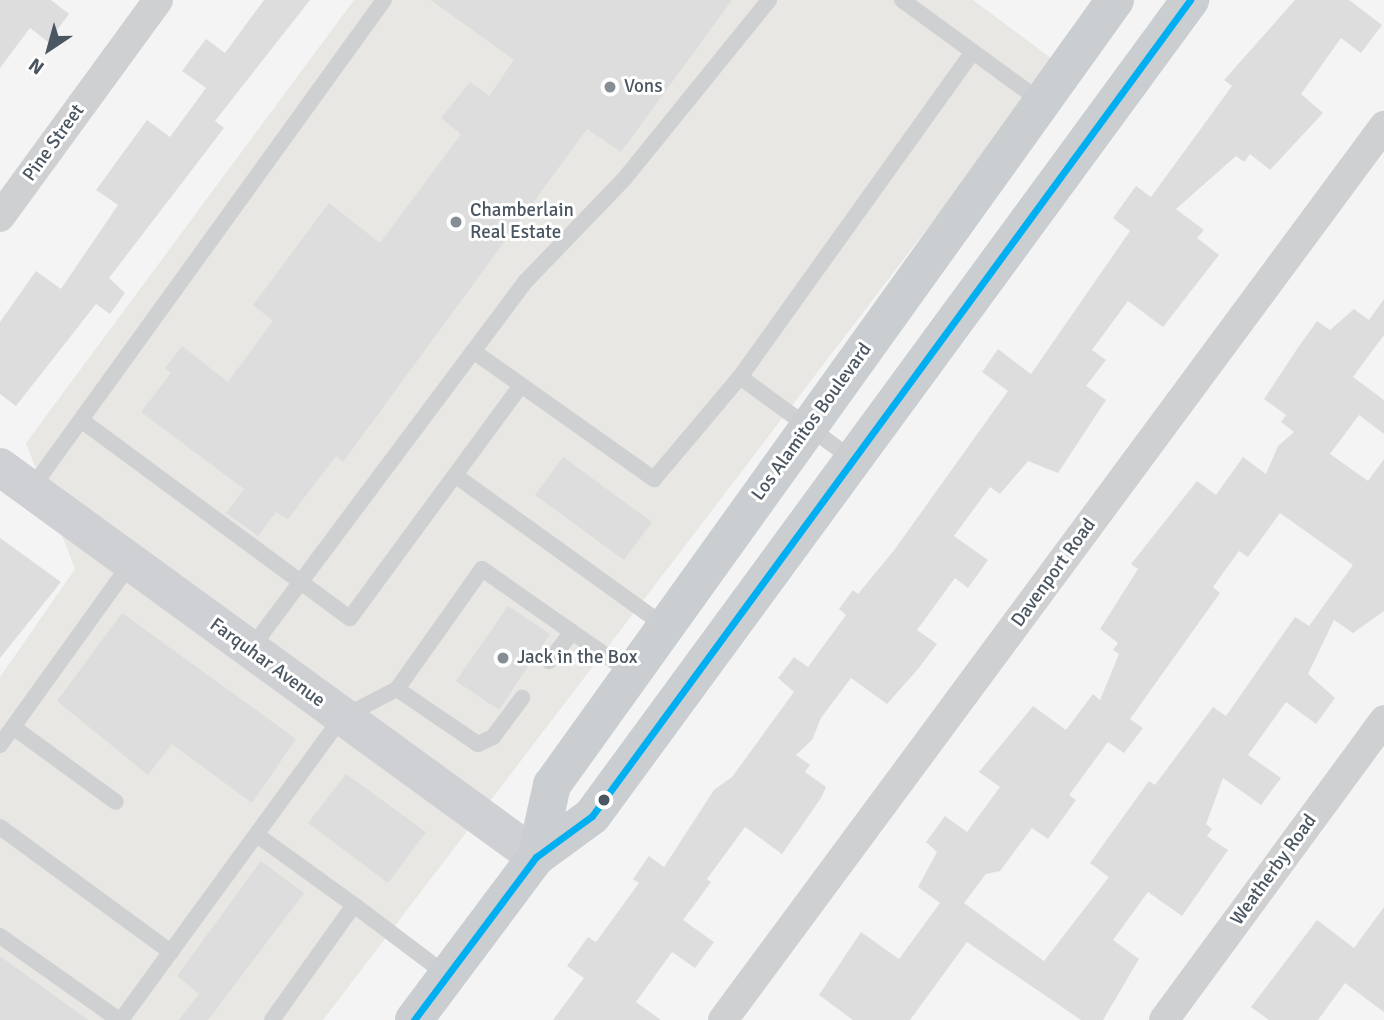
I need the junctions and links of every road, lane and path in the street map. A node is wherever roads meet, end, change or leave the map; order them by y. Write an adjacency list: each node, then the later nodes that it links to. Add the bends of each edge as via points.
1 (158, 0): 10 (street, Pine Street)
2 (384, 0): 14 (lane)
3 (769, 0): 11 (lane, via 728,58 526,281)
4 (902, 0): 7 (lane)
5 (1115, 0): 8 (main road, Los Alamitos Boulevard)
6 (1191, 0): 16 (main road, Los Alamitos Boulevard, via 1032,223)
7 (973, 52): 8 (lane); 12 (lane)
8 (1043, 103): 15 (main road, Los Alamitos Boulevard)
9 (1384, 126): 44 (street, Davenport Road)
10 (0, 217)
11 (473, 351): 13 (lane); 21 (lane)
12 (740, 377): 13 (lane, via 654,479); 15 (lane)
13 (521, 385): 18 (lane)
14 (81, 420): 19 (lane); 21 (lane)
15 (808, 428): 16 (lane); 22 (main road, Los Alamitos Boulevard)
16 (851, 458): 36 (main road, Los Alamitos Boulevard, via 592,816)
17 (0, 467): 19 (street, Farquhar Avenue)
18 (456, 476): 21 (lane, via 350,618); 22 (lane)
19 (31, 489): 20 (street, Farquhar Avenue)
20 (131, 563): 24 (street, Farquhar Avenue); 31 (lane)
21 (300, 583): 24 (lane)
22 (663, 625): 26 (main road, Los Alamitos Boulevard)
23 (572, 632): 25 (lane); 26 (lane); 27 (lane, via 482,569)
24 (249, 651): 29 (street, Farquhar Avenue)
25 (549, 662)
26 (630, 672): 36 (main road, Los Alamitos Boulevard, via 552,785)
27 (397, 690): 28 (lane, via 478,744 493,737); 29 (lane)
28 (522, 698)
29 (341, 718): 35 (lane); 36 (street, Farquhar Avenue)
30 (1384, 720): 45 (street, Weatherby Road)
31 (13, 727): 32 (lane); 33 (lane)
32 (0, 745)
33 (116, 802)
34 (0, 827): 39 (lane)
35 (257, 835): 37 (lane); 39 (lane)
36 (536, 857): 40 (main road, Los Alamitos Boulevard)
37 (354, 905): 40 (lane); 42 (lane)
38 (0, 936): 41 (lane)
39 (171, 952): 41 (lane)
40 (447, 975): 43 (main road, Los Alamitos Boulevard)
41 (120, 1020)
42 (272, 1020)
43 (414, 1020)
44 (723, 1020)
45 (1164, 1020)

